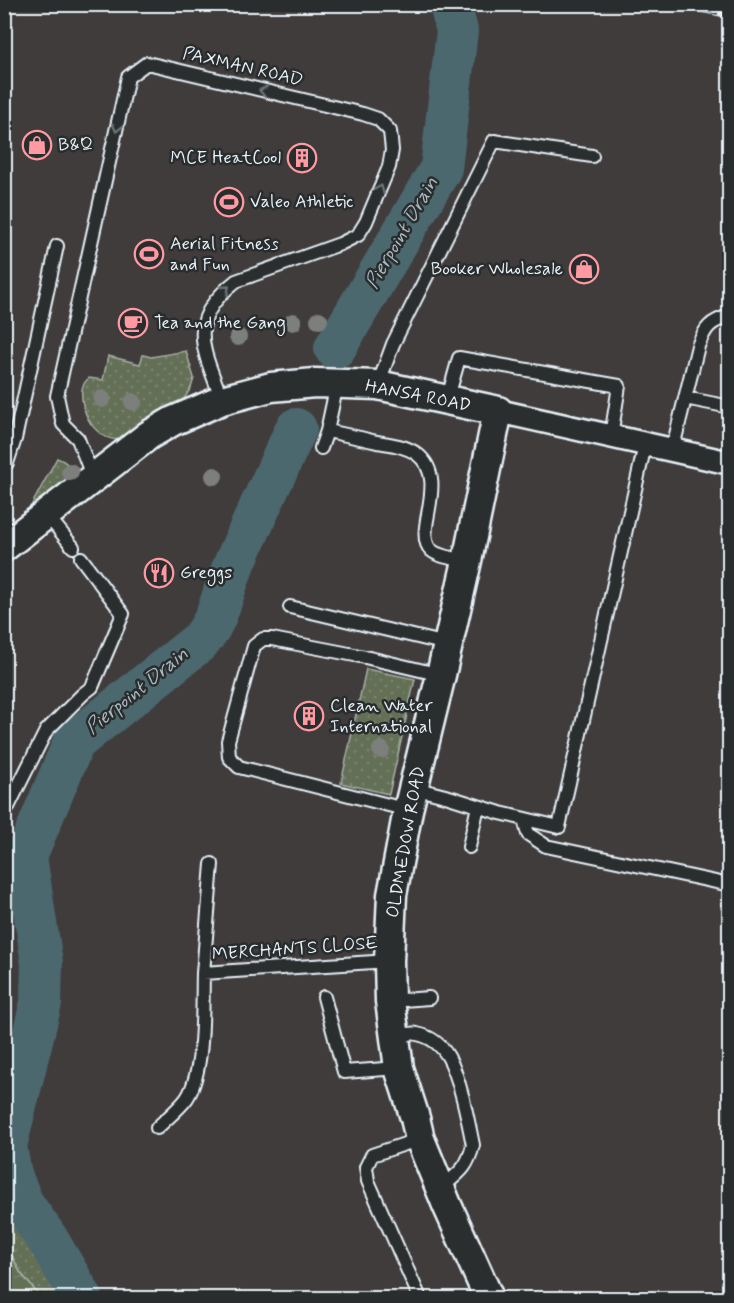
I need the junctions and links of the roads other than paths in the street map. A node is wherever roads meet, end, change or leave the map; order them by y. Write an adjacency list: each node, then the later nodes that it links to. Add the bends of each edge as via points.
1 (592, 156): 5 (lane, via 494,141 393,344)
2 (57, 246): 17 (lane, via 15,440)
3 (729, 316): 6 (lane, via 703,332)
4 (338, 383): 5 (street, HANSA ROAD); 7 (street, HANSA ROAD, via 272,387); 11 (lane)
5 (378, 385): 8 (street, HANSA ROAD)
6 (685, 398): 9 (lane); 15 (lane)
7 (222, 400): 18 (street, HANSA ROAD, via 157,430); 18 (lane, PAXMAN ROAD, one-way to 18, via 205,355 202,335 204,318 212,304 236,281 358,236 389,167 390,131 378,119 363,114 147,63 128,77 57,396 63,424 78,439)
8 (447, 401): 10 (street, HANSA ROAD); 12 (lane, via 459,358 619,386)
9 (729, 407)
10 (498, 411): 12 (street, HANSA ROAD); 23 (street, OLDMEDOW ROAD)
11 (327, 431): 14 (lane); 23 (lane, via 404,447 417,454 431,477 426,528 429,548 436,554)
12 (611, 436): 13 (street, HANSA ROAD)
13 (645, 445): 15 (street, HANSA ROAD); 30 (lane, via 559,827)
14 (321, 448)
15 (672, 451): 16 (street, HANSA ROAD)
16 (729, 463)
17 (4, 466)
18 (93, 478): 19 (street, HANSA ROAD)
19 (47, 515): 20 (street, HANSA ROAD); 21 (lane)
20 (4, 547)
21 (73, 547)
22 (81, 558): 29 (lane, via 123,614 92,687 46,731)
23 (467, 561): 25 (street, OLDMEDOW ROAD)
24 (290, 607): 25 (lane)
25 (447, 644): 26 (street, OLDMEDOW ROAD)
26 (441, 675): 27 (street, OLDMEDOW ROAD); 27 (lane, via 262,639 254,646 228,741 229,757 239,767 335,790)
27 (411, 799): 28 (lane); 34 (street, OLDMEDOW ROAD, via 392,895)
28 (478, 806): 30 (lane); 31 (lane)
29 (4, 816)
30 (524, 819): 33 (lane, via 528,834 546,846)
31 (469, 847)
32 (212, 864): 35 (lane, MERCHANTS CLOSE)
33 (729, 885)
34 (388, 961): 35 (lane, MERCHANTS CLOSE); 38 (street, OLDMEDOW ROAD)
35 (203, 973): 41 (lane, MERCHANTS CLOSE, via 199,1064 194,1084 186,1099)
36 (324, 997): 40 (lane, via 344,1072)
37 (429, 998): 38 (lane)
38 (390, 1001): 39 (street, OLDMEDOW ROAD)
39 (394, 1037): 40 (street, OLDMEDOW ROAD); 43 (lane, via 416,1033 429,1038 440,1046 455,1069 473,1145 464,1169)
40 (399, 1068): 42 (street, OLDMEDOW ROAD)
41 (157, 1128)
42 (420, 1139): 43 (street, OLDMEDOW ROAD); 44 (lane, via 372,1155 366,1167 368,1181)
43 (440, 1189): 45 (street, OLDMEDOW ROAD)
44 (420, 1299)
45 (489, 1299)

